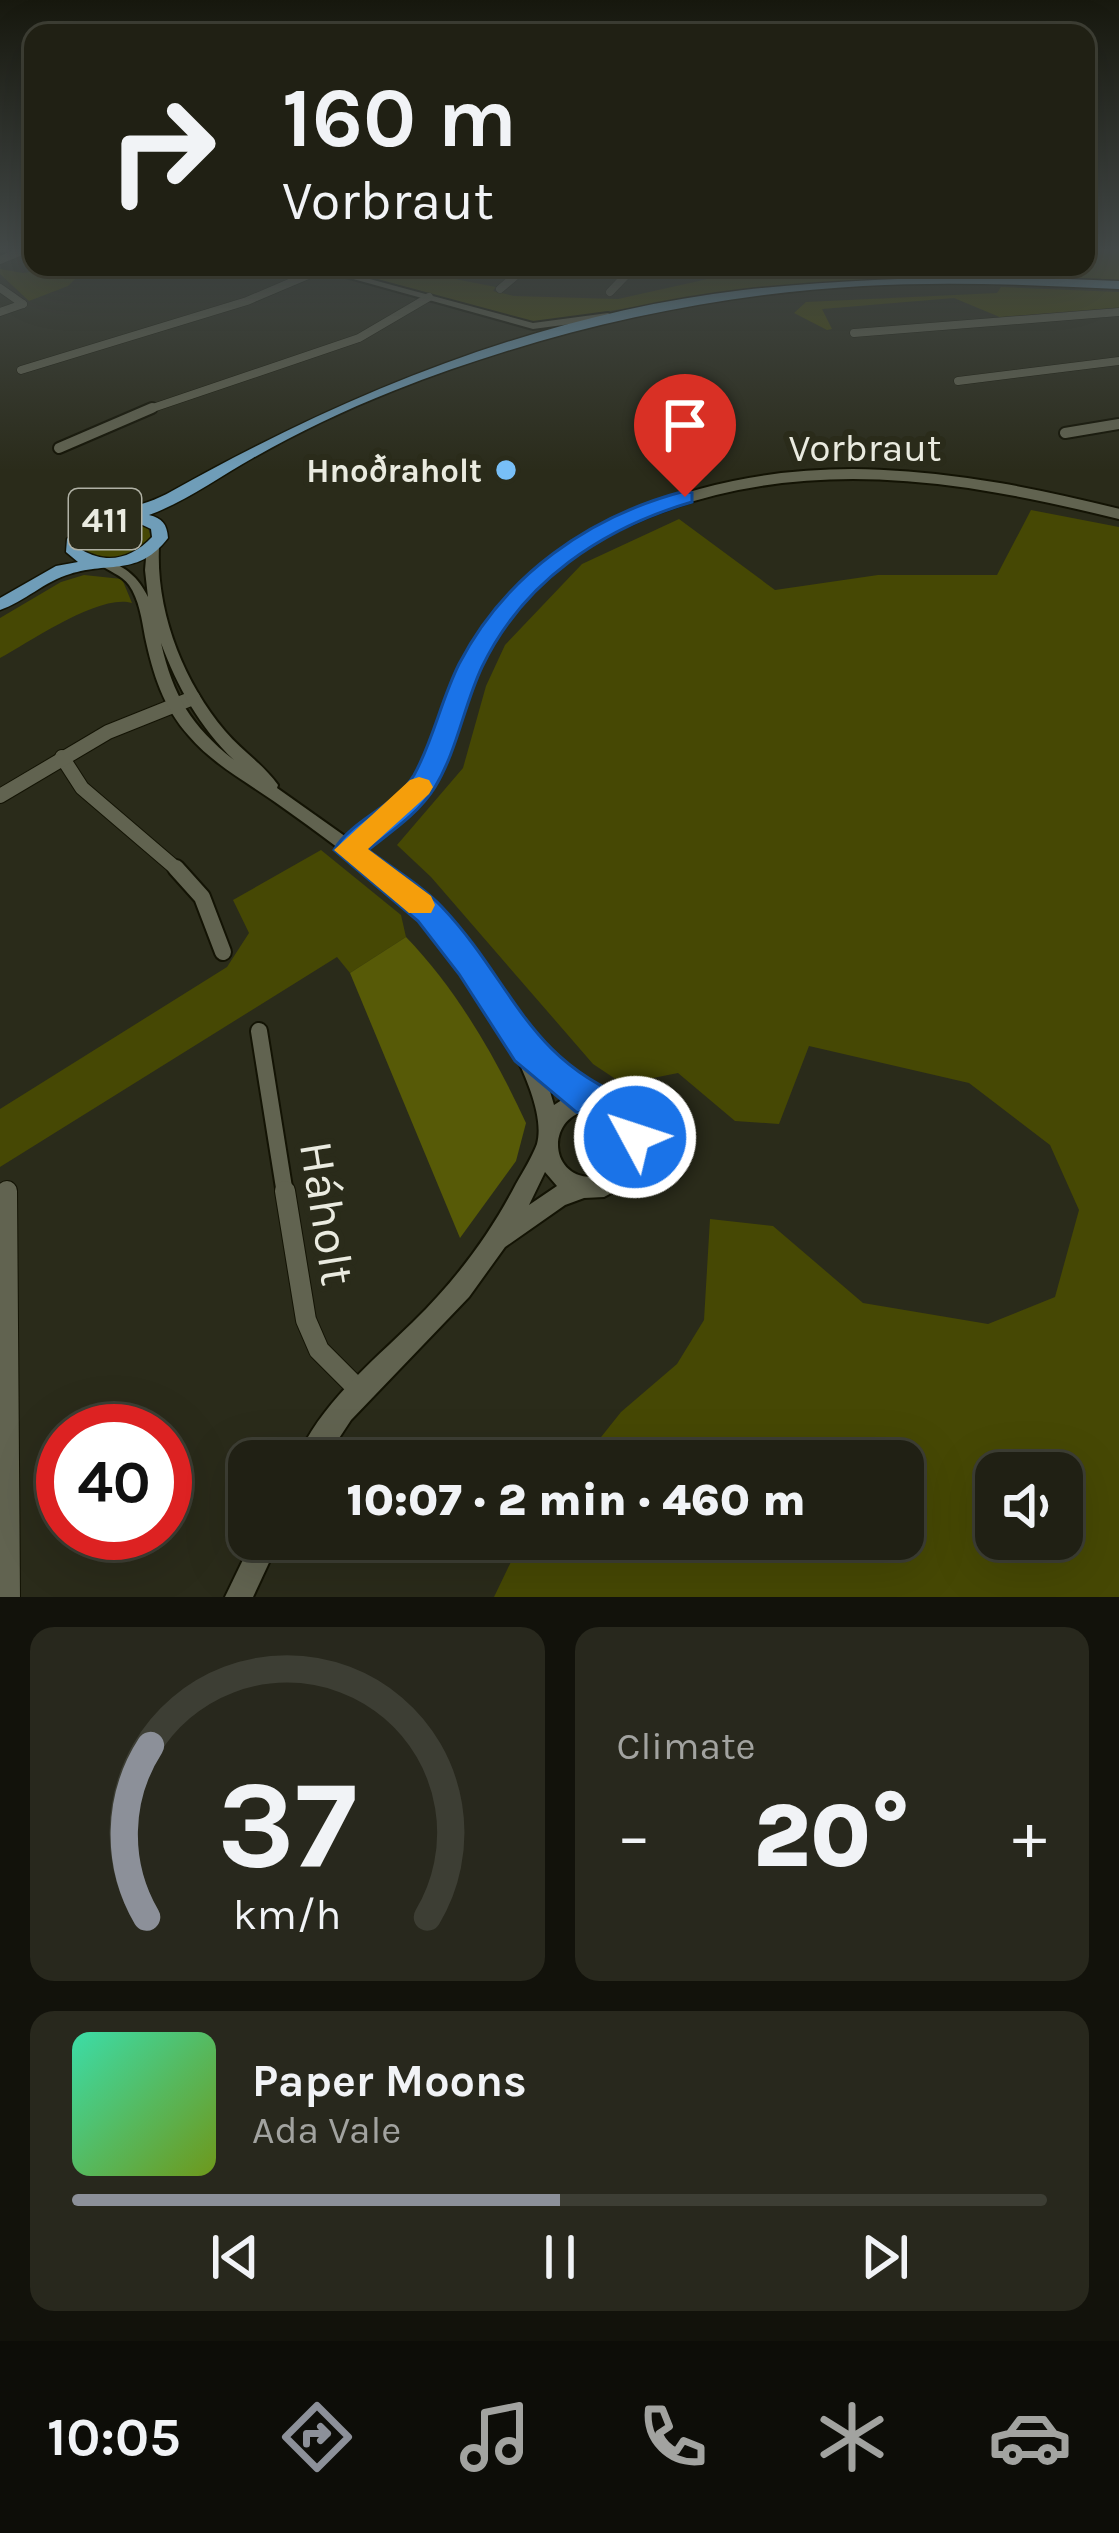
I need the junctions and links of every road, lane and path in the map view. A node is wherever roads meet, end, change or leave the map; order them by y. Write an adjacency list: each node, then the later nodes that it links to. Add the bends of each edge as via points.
1 (176, 323): 12 (street)
2 (385, 323): 17 (street)
3 (505, 323): 10 (street, via 513,330)
4 (529, 323): 5 (street)
5 (565, 323)
6 (590, 323): 10 (main road, 411)
7 (602, 323): 13 (main road, 411)
8 (990, 323): 9 (street)
9 (854, 333)
10 (505, 344): 13 (main road, 411)
11 (1119, 361): 14 (street)
12 (21, 370)
13 (413, 376): 18 (main road, 411)
14 (958, 381)
15 (1119, 424): 16 (street)
16 (1065, 433)
17 (59, 448)
18 (211, 473): 20 (main road, 411); 21 (main road, 411, via 175,505)
19 (1119, 514): 30 (street, Vorbraut, via 974,478 867,471 772,476 650,508 586,540 519,594 471,664 424,782)
20 (132, 515): 21 (main road, 411, via 152,521); 22 (main road, 411, via 93,523)
21 (157, 540): 23 (main road, 411, via 129,561); 25 (street, via 156,597)
22 (73, 543): 23 (main road, 411, via 77,556); 24 (main road, 411)
23 (100, 564): 24 (main road, 411, via 62,570); 26 (street, via 137,588)
24 (0, 602)
25 (193, 698): 26 (street); 29 (street)
26 (174, 705): 27 (street); 29 (street, via 213,751)
27 (62, 757): 28 (street); 31 (street, via 82,788 202,897)
28 (0, 796)
29 (278, 796): 30 (street)
30 (349, 850): 33 (street, via 429,913)
31 (224, 952)
32 (259, 1031): 39 (street, Háholt, via 306,1320 319,1350)
33 (526, 1050): 34 (street); 35 (street)
34 (589, 1101): 35 (street, via 565,1108); 36 (street, via 620,1112 636,1147 622,1175)
35 (547, 1137): 36 (street, via 563,1178); 38 (street)
36 (587, 1187): 38 (street, via 558,1197)
37 (7, 1192): 42 (street)
38 (500, 1240): 39 (street, via 460,1291)
39 (358, 1389): 40 (street)
40 (323, 1440)
41 (257, 1560): 43 (street)
42 (10, 1597)
43 (239, 1597)

